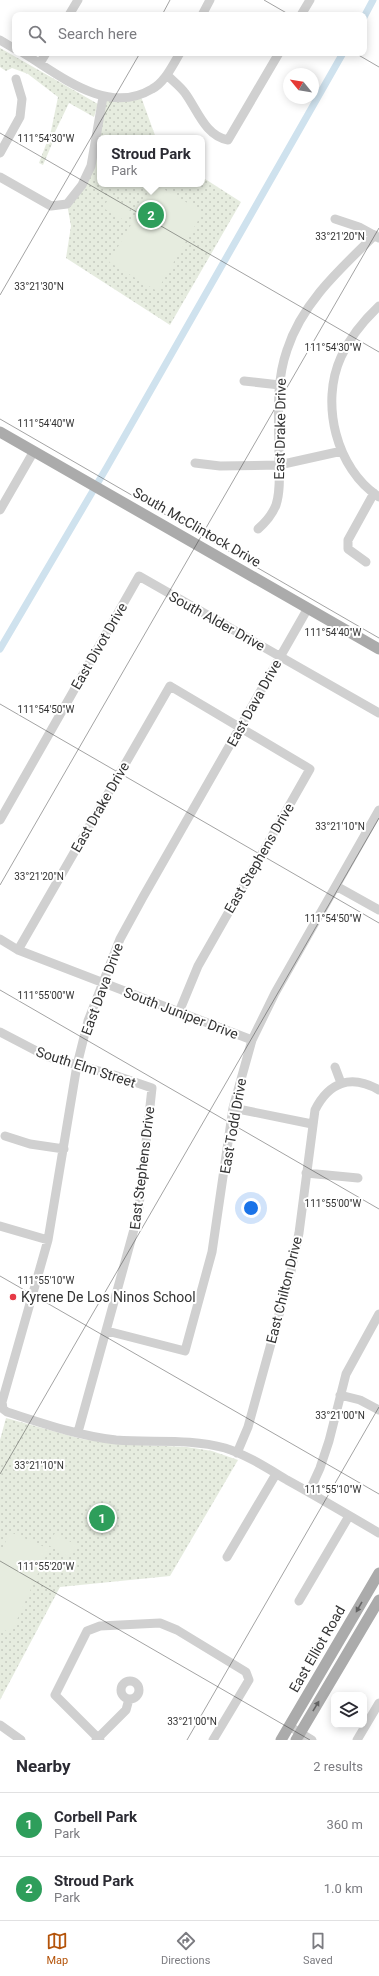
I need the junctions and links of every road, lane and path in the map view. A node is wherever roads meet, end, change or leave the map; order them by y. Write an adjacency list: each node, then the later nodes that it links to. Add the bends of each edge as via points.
1 (78, 0): 4 (street)
2 (210, 0): 5 (street)
3 (310, 0): 6 (street)
4 (71, 12)
5 (204, 12)
6 (303, 12)
7 (0, 40): 8 (street)
8 (12, 47)
9 (28, 56): 13 (street)
10 (44, 56): 13 (street)
11 (178, 56): 14 (street)
12 (277, 56): 14 (street, via 228,140 220,139 211,131 196,114 185,93)
13 (40, 63): 16 (street, via 85,90)
14 (167, 75): 16 (street, via 153,89 134,96)
15 (16, 79): 17 (street, via 22,99 20,117)
16 (103, 97): 18 (street, via 90,166 82,185 67,204 51,206)
17 (0, 153)
18 (0, 177)
19 (335, 220): 20 (street, via 359,227)
20 (377, 237): 23 (street, East Drake Drive, via 328,282 304,312 286,351)
21 (379, 306): 26 (street, via 350,339 340,358 333,385 334,429)
22 (244, 381): 23 (street)
23 (280, 385): 28 (street, East Drake Drive)
24 (0, 432): 25 (main road, South McClintock Drive)
25 (34, 451): 30 (street); 35 (main road, South McClintock Drive)
26 (342, 451): 28 (street); 29 (street, via 360,478)
27 (195, 463): 28 (street, via 220,466)
28 (279, 465): 32 (street, East Drake Drive, via 276,504 270,519)
29 (376, 495): 33 (street, via 348,540 348,549)
30 (3, 499): 31 (street)
31 (0, 510)
32 (258, 529)
33 (366, 562)
34 (139, 576): 37 (street, South Alder Drive); 41 (street, East Divot Drive)
35 (308, 608): 36 (main road, South McClintock Drive); 37 (street, East Dava Drive)
36 (379, 649)
37 (281, 656): 38 (street, South Alder Drive); 39 (street, East Dava Drive)
38 (379, 713)
39 (241, 727): 45 (street, East Drake Drive, via 170,686); 46 (street, East Dava Drive, via 120,939); 47 (street, East Stephens Drive, via 310,769 198,966)
40 (379, 811): 42 (street, East Todd Drive)
41 (0, 820)
42 (336, 886): 43 (street); 49 (street, East Todd Drive, via 274,993)
43 (379, 910)
44 (0, 939): 45 (street, South Juniper Drive)
45 (18, 950): 46 (street, South Juniper Drive)
46 (102, 982): 47 (street, South Juniper Drive); 50 (street, East Dava Drive, via 88,1021)
47 (179, 1012): 49 (street, South Juniper Drive)
48 (0, 1032): 50 (street, South Elm Street, via 48,1057)
49 (252, 1040): 55 (street, East Todd Drive)
50 (77, 1064): 53 (street, South Elm Street); 58 (street, East Dava Drive)
51 (334, 1067): 52 (street)
52 (341, 1083): 54 (street, via 355,1081 369,1084); 56 (street, East Chilton Drive, via 321,1097)
53 (152, 1088): 64 (street, East Stephens Drive, via 138,1215)
54 (379, 1090)
55 (233, 1108): 56 (street); 64 (street, East Todd Drive, via 212,1252 185,1351)
56 (312, 1124): 59 (street, East Chilton Drive)
57 (5, 1136): 58 (street, via 30,1144)
58 (64, 1149): 62 (street, East Dava Drive)
59 (306, 1173): 60 (street); 68 (street, East Chilton Drive, via 299,1233 291,1270 248,1427)
60 (358, 1178)
61 (0, 1226): 62 (street)
62 (48, 1240): 67 (street, East Dava Drive, via 2,1402 3,1409 34,1421)
63 (379, 1314): 65 (street, via 346,1374)
64 (107, 1331): 67 (street, East Stephens Drive)
65 (340, 1395): 66 (street, via 360,1400); 70 (street, via 320,1468)
66 (379, 1410)
67 (78, 1432): 68 (street, via 116,1440 187,1442)
68 (237, 1453): 69 (street)
69 (276, 1474): 70 (street); 73 (street)
70 (309, 1492): 71 (street)
71 (349, 1516): 72 (street); 76 (street)
72 (379, 1533)
73 (227, 1557)
74 (379, 1573): 80 (main road, East Elliot Road, one-way to 80)
75 (379, 1600): 81 (main road, East Elliot Road, one-way to 75)
76 (299, 1601)
77 (129, 1699): 83 (street, via 126,1710)
78 (379, 1703): 87 (street)
79 (0, 1726): 82 (street)
80 (289, 1726): 81 (street); 85 (main road, East Elliot Road)
81 (298, 1736): 86 (street)
82 (21, 1740)
83 (98, 1740): 84 (street, via 54,1695 87,1631 100,1626 160,1623 177,1630 246,1672 249,1680)
84 (213, 1740)
85 (281, 1740)
86 (312, 1740)
87 (357, 1740)

